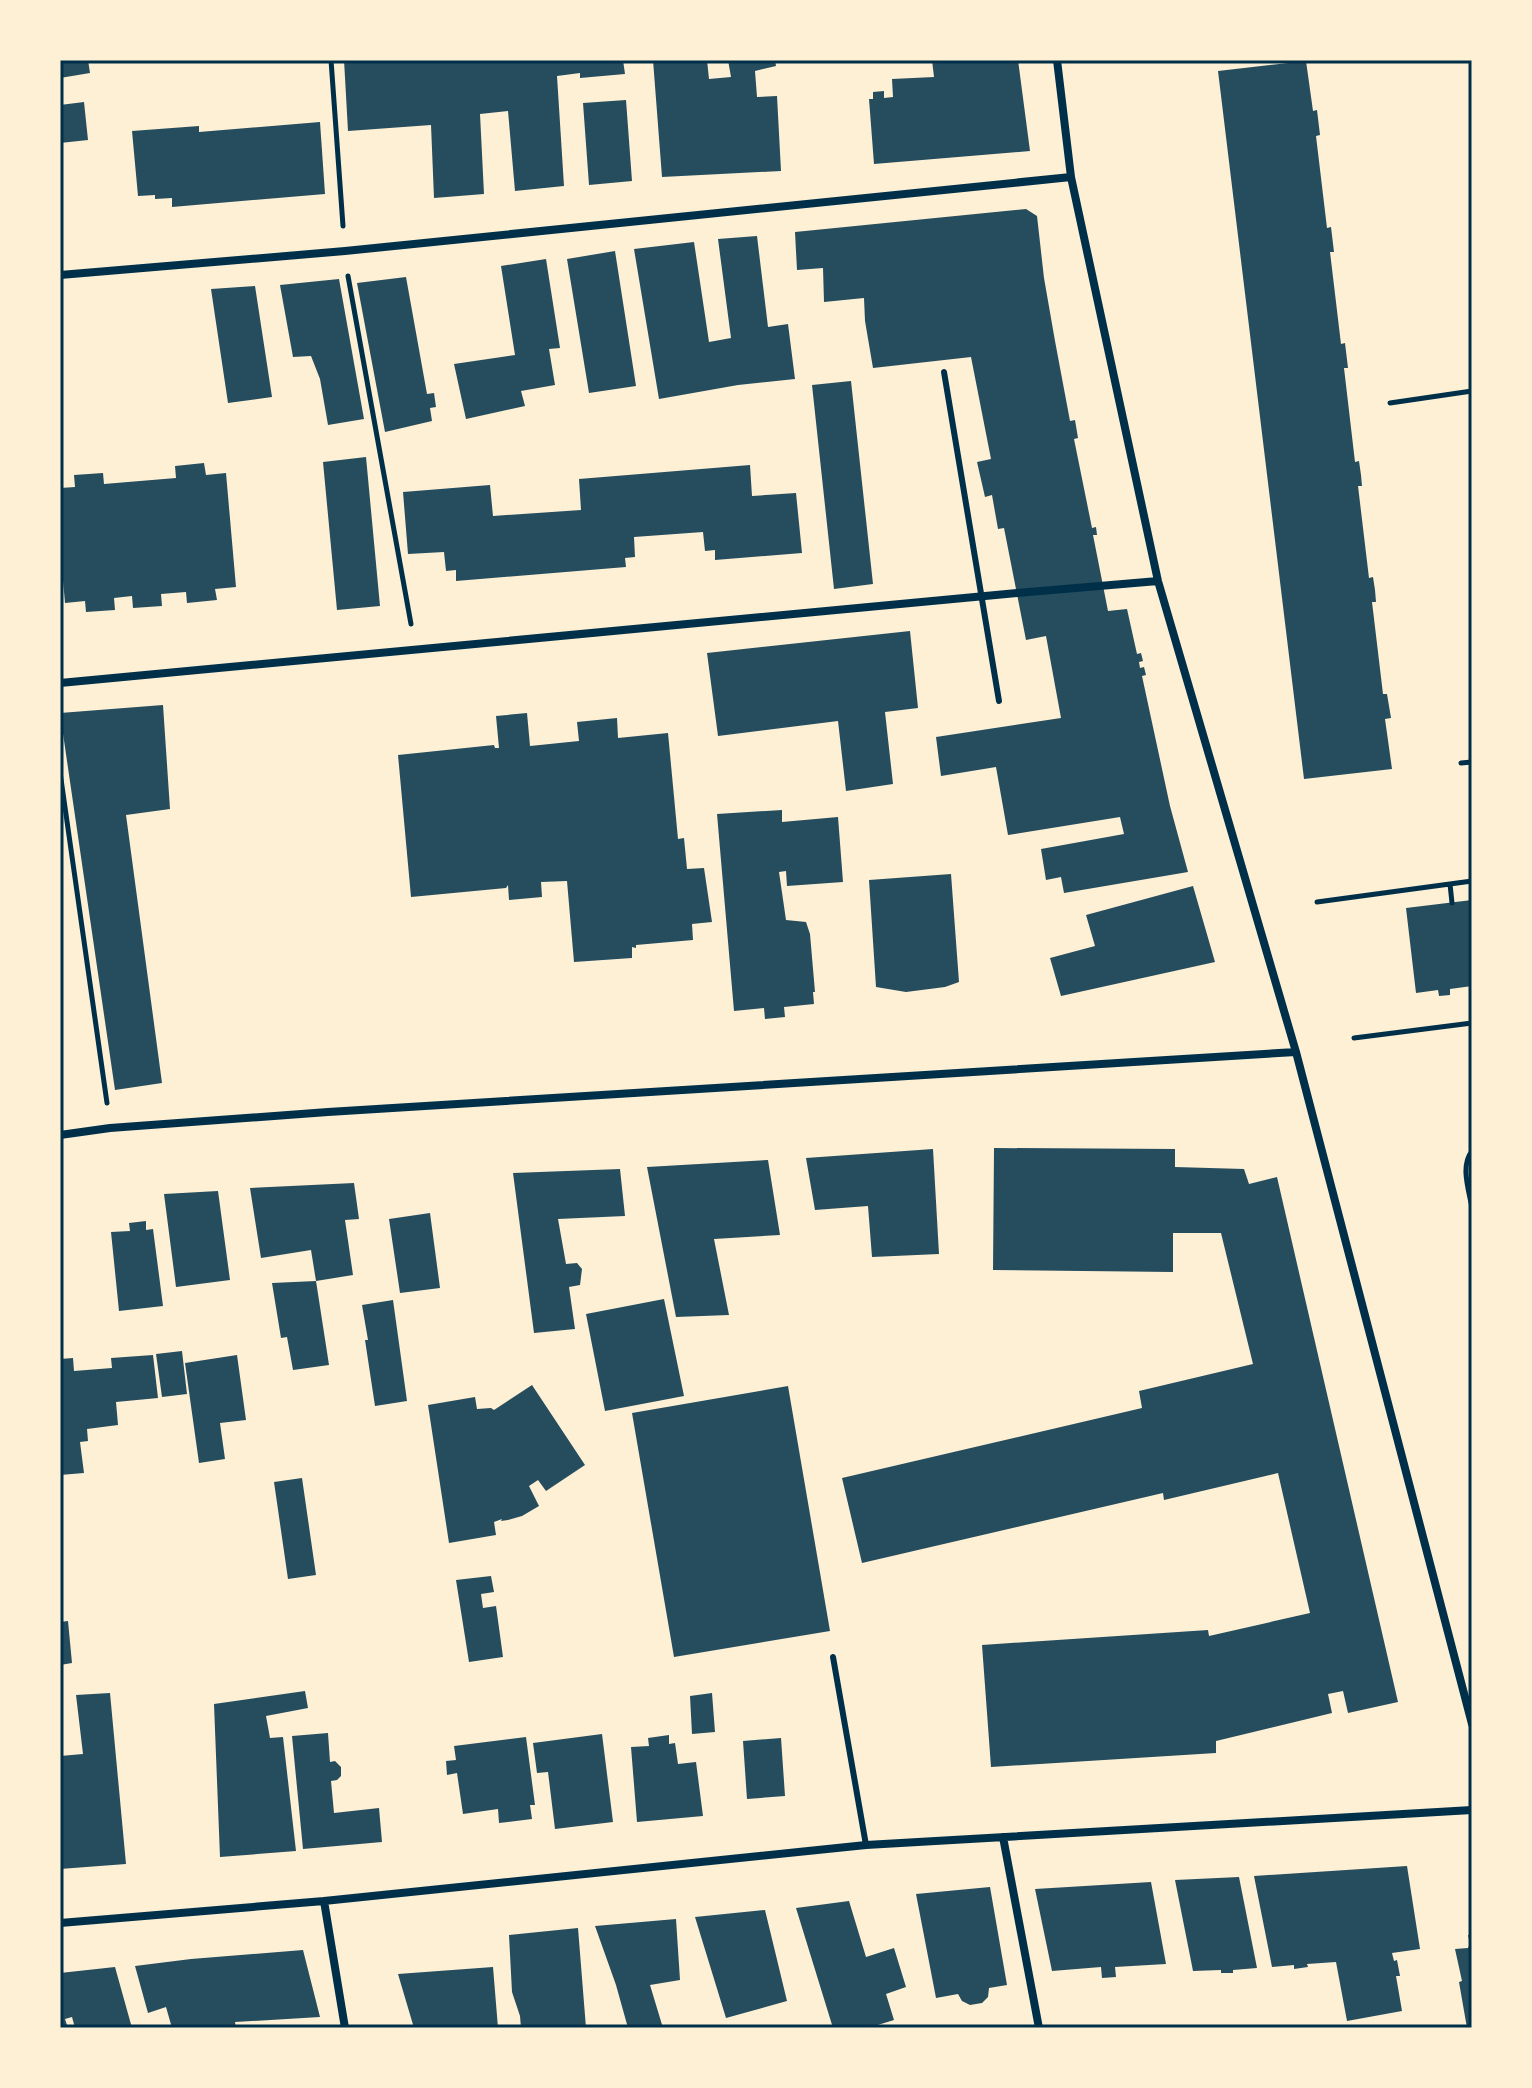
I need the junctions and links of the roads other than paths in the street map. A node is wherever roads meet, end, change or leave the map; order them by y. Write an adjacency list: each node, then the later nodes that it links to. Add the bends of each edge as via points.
1 (1057, 60): 2 (street)
2 (1071, 177): 3 (street); 5 (street)
3 (60, 275)
4 (944, 372): 6 (lane)
5 (1158, 581): 6 (street); 9 (street)
6 (981, 597): 7 (street); 8 (lane)
7 (60, 683)
8 (999, 701)
9 (1296, 1052): 10 (street, via 328,1112); 12 (street)
10 (60, 1135)
11 (833, 1657): 15 (lane)
12 (1472, 1724)
13 (1472, 1810): 14 (street)
14 (1003, 1837): 15 (street); 19 (street)
15 (866, 1845): 16 (street)
16 (324, 1901): 17 (street); 18 (street)
17 (60, 1923)
18 (345, 2028)
19 (1039, 2028)

